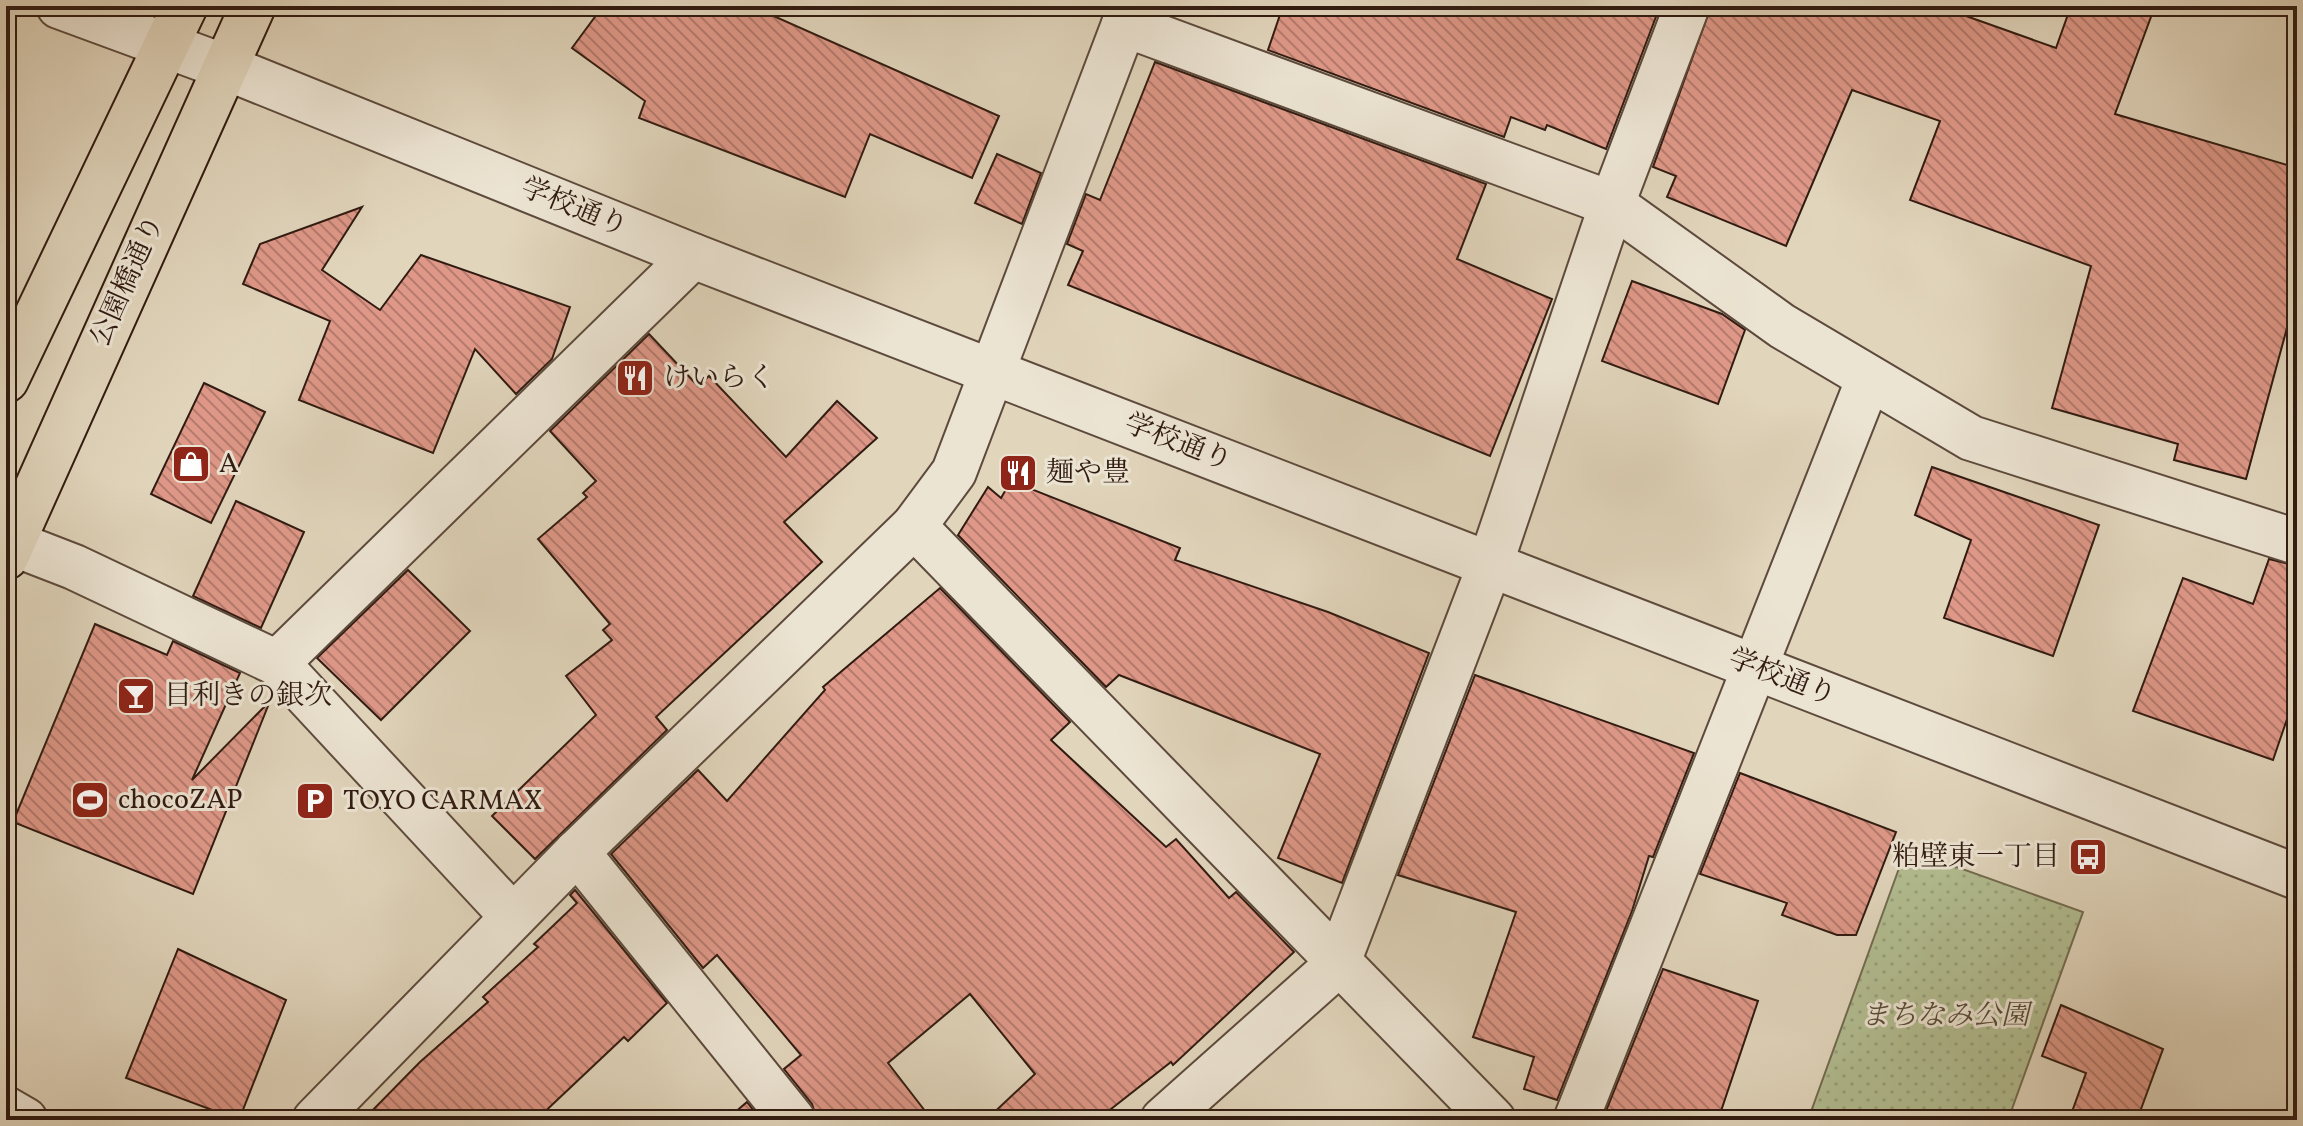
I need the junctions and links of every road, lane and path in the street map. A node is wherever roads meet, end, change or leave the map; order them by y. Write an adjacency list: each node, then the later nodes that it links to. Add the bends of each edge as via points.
1 (59, 6): 6 (street, 学校通り)
2 (185, 6): 6 (main road)
3 (253, 6): 7 (main road, 公園橋通り)
4 (1687, 6): 8 (street)
5 (1128, 15): 8 (street); 10 (street)
6 (166, 45): 7 (street, 学校通り); 12 (main road)
7 (225, 67): 9 (street, 学校通り); 15 (main road, 公園橋通り)
8 (1612, 204): 11 (street, via 1782,326); 16 (street)
9 (693, 256): 10 (street, 学校通り); 17 (street)
10 (993, 370): 13 (street, via 954,472); 16 (street, 学校通り)
11 (1869, 378): 14 (street, via 1971,438); 18 (street)
12 (6, 380)
13 (914, 526): 19 (street); 22 (street)
14 (2297, 542)
15 (9, 550): 17 (street, via 74,567)
16 (1490, 565): 18 (street, 学校通り); 22 (street)
17 (277, 663): 21 (street)
18 (1755, 667): 20 (street, 学校通り); 29 (street)
19 (577, 852): 21 (street); 26 (street)
20 (2297, 877)
21 (513, 917): 25 (street)
22 (1337, 965): 27 (street); 28 (street)
23 (6, 1109): 24 (street)
24 (25, 1120)
25 (315, 1120)
26 (793, 1120)
27 (1163, 1120)
28 (1493, 1120)
29 (1576, 1120)

